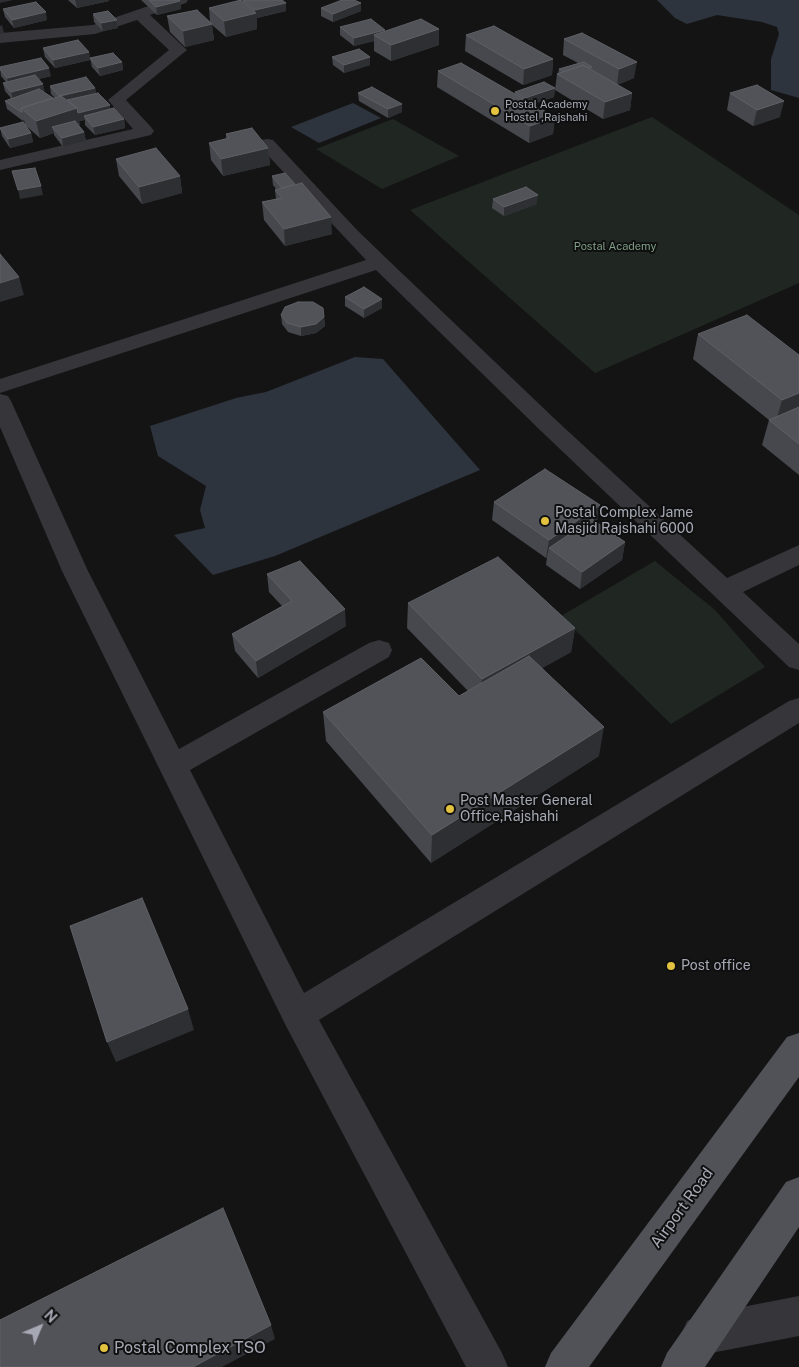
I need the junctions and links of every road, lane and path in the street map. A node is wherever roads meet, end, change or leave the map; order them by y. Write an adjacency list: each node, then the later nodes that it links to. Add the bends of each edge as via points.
1 (181, 0): 2 (street)
2 (140, 14): 3 (street, via 96,29); 5 (street, via 179,50 116,100 145,131)
3 (0, 38)
4 (267, 144): 6 (street)
5 (1, 167)
6 (379, 262): 7 (street); 10 (street)
7 (0, 386)
8 (0, 401): 14 (street, via 75,571)
9 (799, 554): 10 (street)
10 (724, 590): 12 (street)
11 (379, 650): 14 (street)
12 (799, 660)
13 (799, 709): 15 (street)
14 (173, 766): 15 (street)
15 (298, 1015): 20 (street)
16 (799, 1049): 21 (main road, Airport Road)
17 (799, 1195): 19 (main road)
18 (799, 1316): 19 (street)
19 (701, 1335): 22 (main road)
20 (488, 1367)
21 (565, 1367)
22 (681, 1367)

